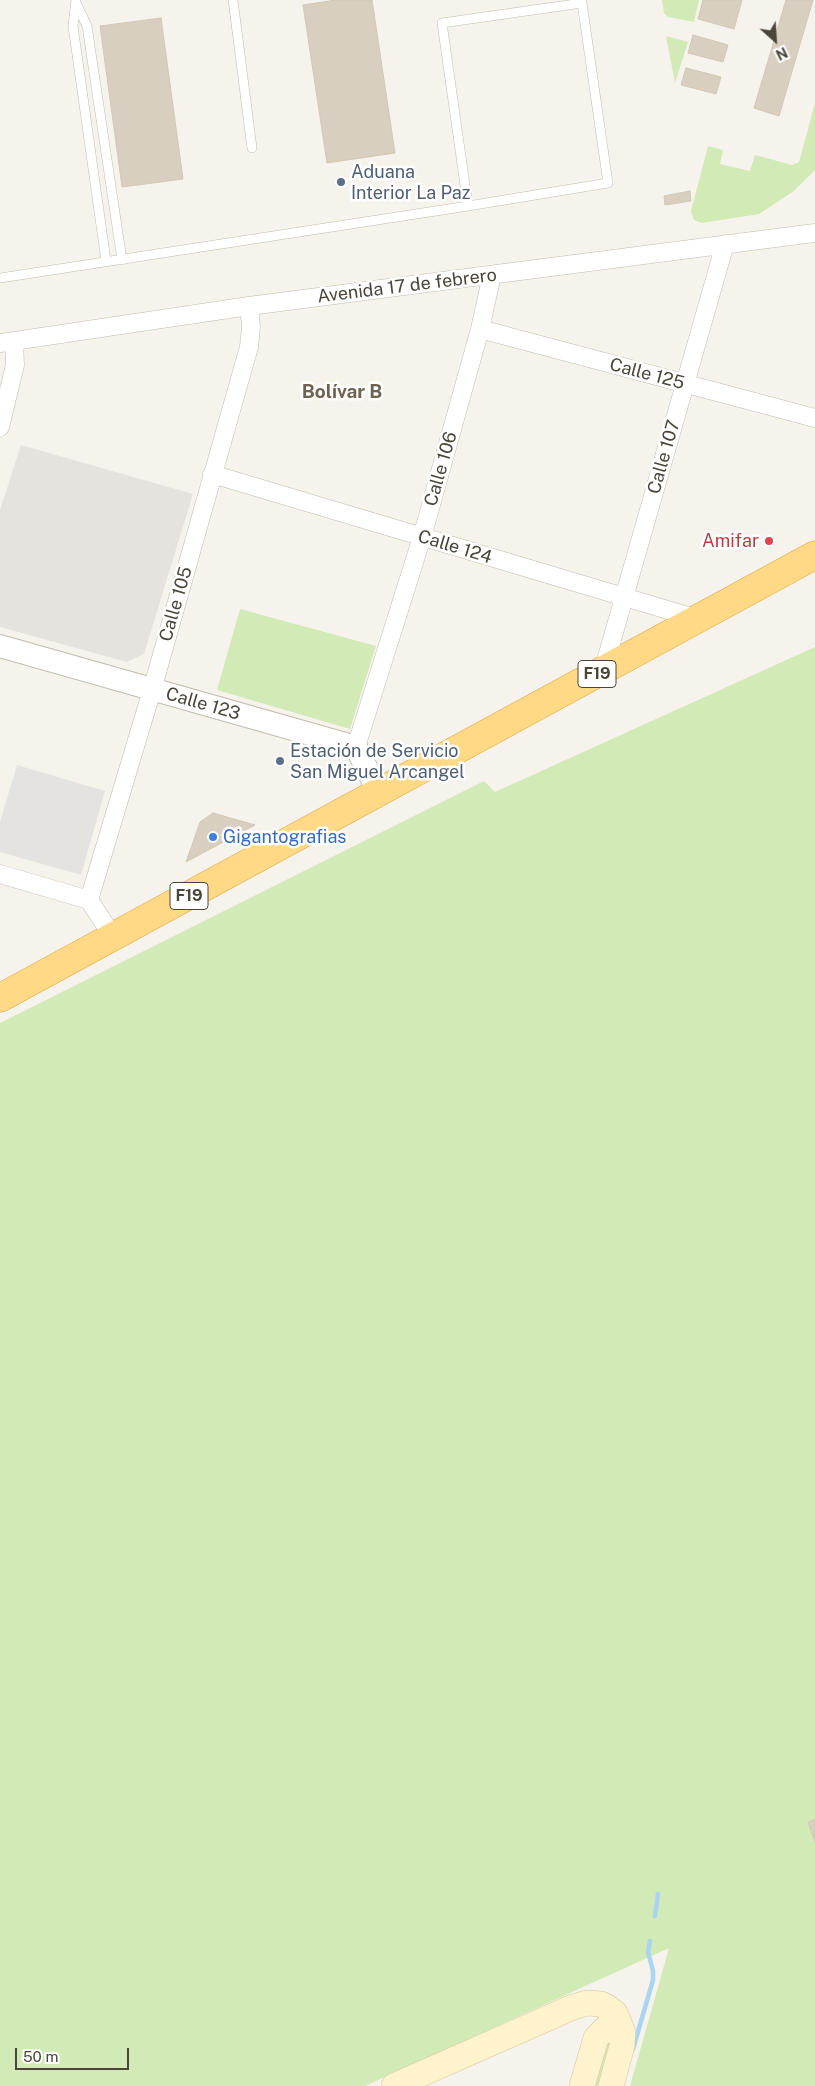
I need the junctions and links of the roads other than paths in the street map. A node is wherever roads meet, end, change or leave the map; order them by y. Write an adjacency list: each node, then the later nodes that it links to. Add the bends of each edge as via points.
1 (233, 0): 3 (lane)
2 (76, 2): 7 (lane, via 88,26); 8 (lane, via 73,26)
3 (252, 148)
4 (468, 206): 4 (lane, via 608,183 582,3 442,24); 7 (lane)
5 (815, 232): 6 (street, Avenida 17 de febrero)
6 (725, 244): 9 (street, Avenida 17 de febrero); 14 (street, Calle 107)
7 (122, 260): 8 (lane)
8 (106, 261): 10 (lane)
9 (492, 275): 11 (street, Avenida 17 de febrero); 12 (street, Calle 106)
10 (0, 278)
11 (248, 306): 13 (street, Avenida 17 de febrero); 17 (street, Calle 105, via 249,347)
12 (480, 329): 14 (street, Calle 125); 18 (street, Calle 106)
13 (7, 342): 16 (street, via 15,365)
14 (685, 384): 15 (street, Calle 125); 20 (street, Calle 107)
15 (815, 418)
16 (0, 427)
17 (212, 474): 18 (street, Calle 124); 24 (street, Calle 105)
18 (422, 537): 20 (street, Calle 124); 25 (street, Calle 106)
19 (815, 555): 21 (highway, F19)
20 (624, 597): 21 (street, Calle 124); 23 (street, Calle 107)
21 (698, 619): 23 (highway, F19)
22 (0, 646): 24 (street, Calle 123)
23 (603, 671): 26 (highway, F19)
24 (152, 690): 25 (street, Calle 123); 28 (street, Calle 105)
25 (356, 747): 26 (street)
26 (379, 793): 29 (highway, F19)
27 (0, 874): 28 (street)
28 (89, 900): 29 (street)
29 (112, 937): 30 (highway, F19)
30 (0, 998)
31 (619, 2022): 32 (main road, via 608,2007 587,2003); 33 (main road, via 611,2023 596,2038); 34 (main road, via 623,2032 622,2046)
32 (394, 2086)
33 (582, 2086)
34 (610, 2086)

